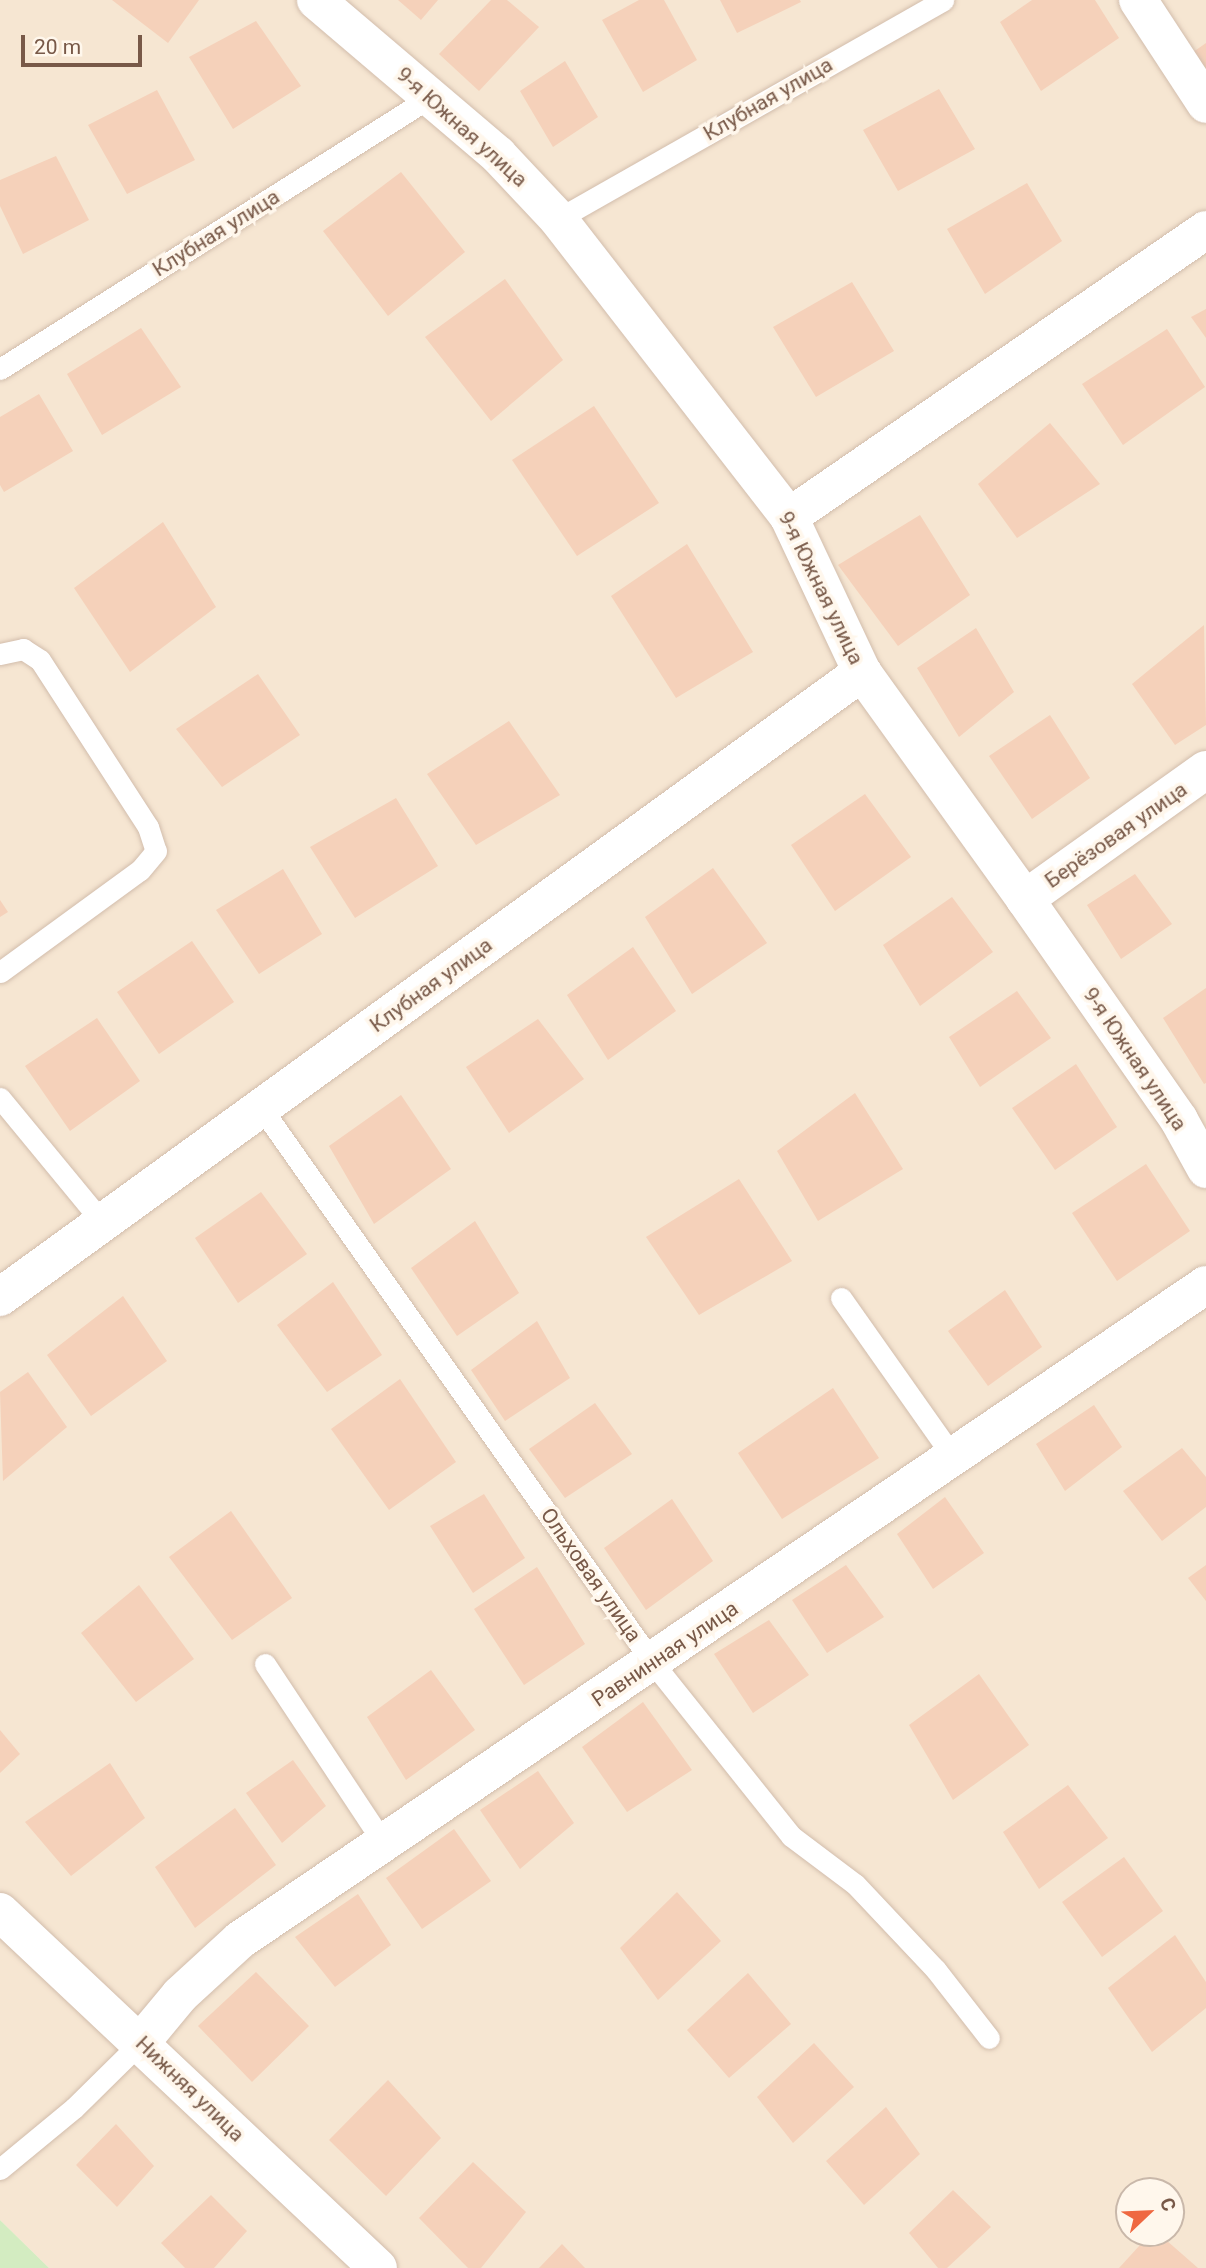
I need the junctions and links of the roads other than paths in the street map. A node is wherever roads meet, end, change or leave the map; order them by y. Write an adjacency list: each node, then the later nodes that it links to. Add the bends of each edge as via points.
1 (316, 0): 4 (street, 9-я Южная улица)
2 (943, 0): 6 (lane, Клубная улица)
3 (1138, 0): 5 (street)
4 (432, 96): 6 (street, 9-я Южная улица, via 498,155); 8 (lane, Клубная улица)
5 (1206, 104)
6 (558, 219): 9 (street, 9-я Южная улица)
7 (1206, 230): 9 (street)
8 (0, 369)
9 (789, 517): 11 (street, 9-я Южная улица)
10 (0, 654): 14 (lane, via 23,649 40,660 148,827 156,851 141,870)
11 (862, 672): 13 (street, 9-я Южная улица); 16 (street, Клубная улица)
12 (1206, 770): 13 (street, Берёзовая улица)
13 (1025, 899): 17 (street, 9-я Южная улица, via 1178,1120)
14 (0, 972)
15 (0, 1098): 18 (lane)
16 (262, 1109): 18 (street, Клубная улица); 23 (lane, Ольховая улица)
17 (1206, 1169)
18 (103, 1223): 20 (street, Клубная улица)
19 (1206, 1285): 22 (street, Равнинная улица)
20 (0, 1297)
21 (841, 1298): 22 (lane)
22 (953, 1457): 23 (street, Равнинная улица)
23 (653, 1663): 25 (street, Равнинная улица); 27 (lane, Ольховая улица, via 791,1836 855,1884 936,1970)
24 (265, 1664): 25 (lane)
25 (382, 1841): 28 (street, Равнинная улица, via 240,1940 180,1995)
26 (0, 1912): 28 (street, Нижняя улица)
27 (989, 2038)
28 (141, 2042): 29 (lane, via 74,2108); 30 (street, Нижняя улица)
29 (0, 2169)
30 (378, 2268)

